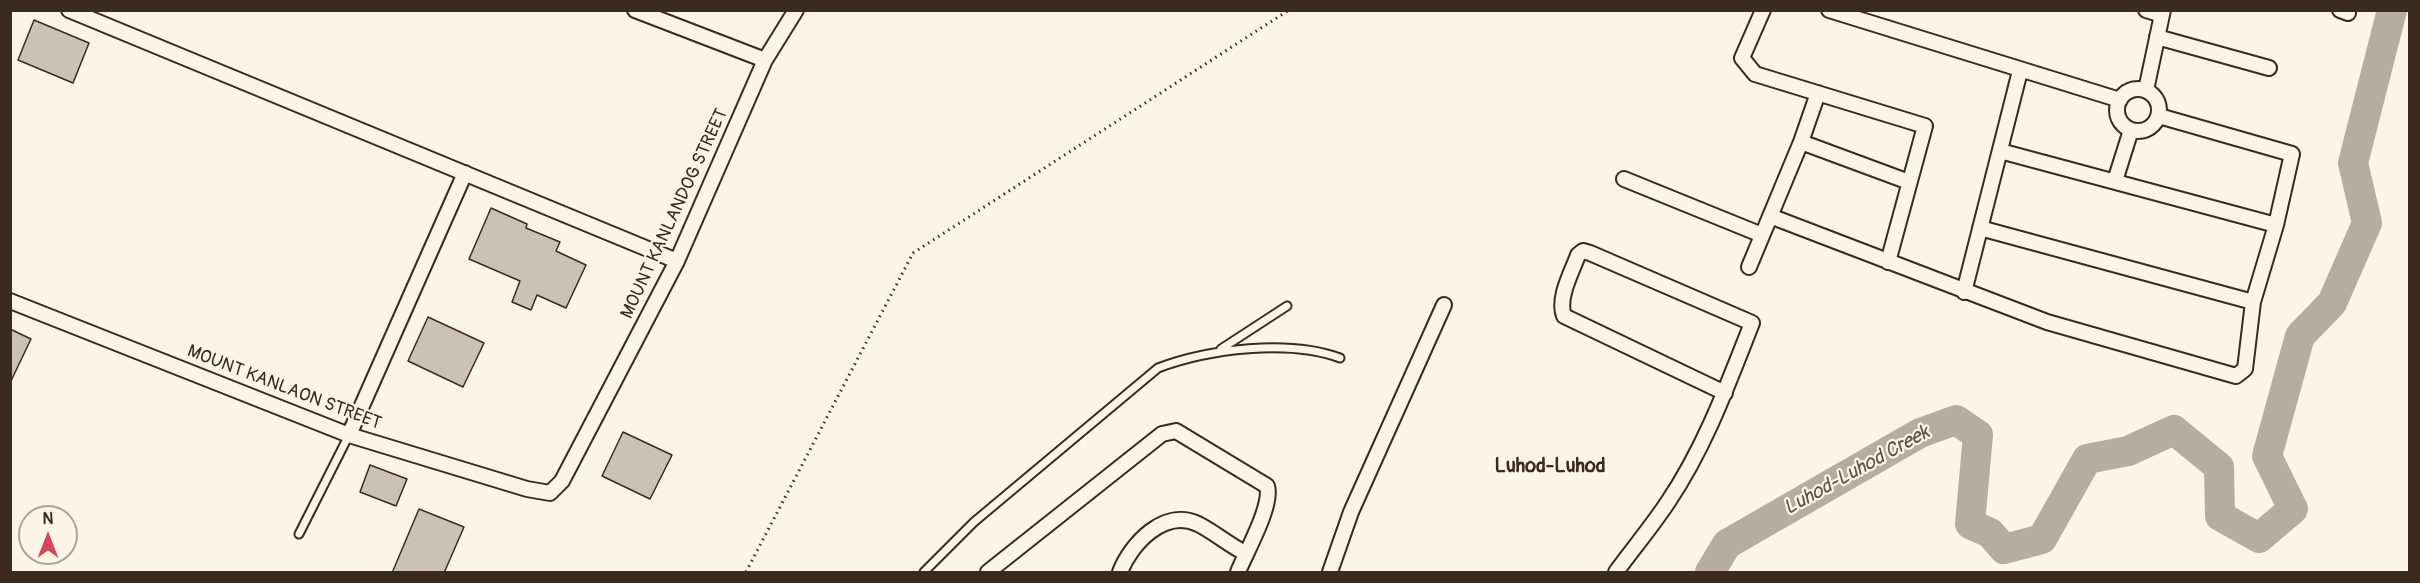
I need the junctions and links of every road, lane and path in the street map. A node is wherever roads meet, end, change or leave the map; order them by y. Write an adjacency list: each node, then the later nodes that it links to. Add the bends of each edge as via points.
1 (69, 10): 20 (street)
2 (796, 10): 10 (street, MOUNT KANLANDOG STREET)
3 (1289, 10): 44 (path, via 913,254)
4 (1762, 10): 14 (street, via 1742,58 1755,74)
5 (1829, 10): 12 (street)
6 (2146, 10): 8 (street)
7 (637, 11): 10 (street)
8 (2163, 13): 9 (street)
9 (2157, 37): 11 (street); 13 (street)
10 (765, 60): 28 (street, MOUNT KANLANDOG STREET)
11 (2269, 68)
12 (2020, 71): 15 (street); 19 (street)
13 (2146, 90): 15 (street, via 2131,90); 16 (street, via 2155,96)
14 (1818, 93): 18 (street); 23 (street, via 1925,126)
15 (2120, 100): 17 (street, via 2118,117)
16 (2159, 116): 17 (street, via 2148,129); 25 (street, via 2292,154)
17 (2131, 130): 22 (street)
18 (1801, 142): 23 (street); 24 (street)
19 (2000, 152): 22 (street); 26 (street)
20 (465, 172): 28 (street); 39 (street)
21 (1624, 179): 27 (street)
22 (2115, 181): 25 (street)
23 (1909, 182): 29 (street)
24 (1770, 216): 27 (street); 29 (street)
25 (2276, 225): 33 (street)
26 (1980, 228): 31 (street); 33 (street)
27 (1762, 235): 30 (street)
28 (677, 261): 40 (street, MOUNT KANLANDOG STREET, via 562,481)
29 (1888, 262): 31 (street)
30 (1749, 267)
31 (1964, 292): 33 (street, via 2047,322 2236,376 2245,369)
32 (10, 301): 39 (street, MOUNT KANLAON STREET)
33 (2253, 302)
34 (1444, 305): 48 (street, via 1351,513)
35 (1287, 306): 36 (lane)
36 (1219, 351): 37 (lane, via 1322,351); 45 (lane, via 1158,368 974,522)
37 (1340, 358)
38 (1725, 393): 38 (street, via 1564,316 1562,300 1578,255 1583,251 1590,253 1752,323); 49 (street, via 1669,501)
39 (349, 435): 40 (street, MOUNT KANLAON STREET); 41 (lane)
40 (550, 493)
41 (299, 534)
42 (1245, 553): 43 (street, via 1267,501 1267,486 1171,430); 46 (street, via 1199,524 1174,521 1146,533 1127,556); 47 (street)
43 (991, 572)
44 (746, 573)
45 (924, 573)
46 (1120, 573)
47 (1238, 573)
48 (1330, 573)
49 (1616, 573)

